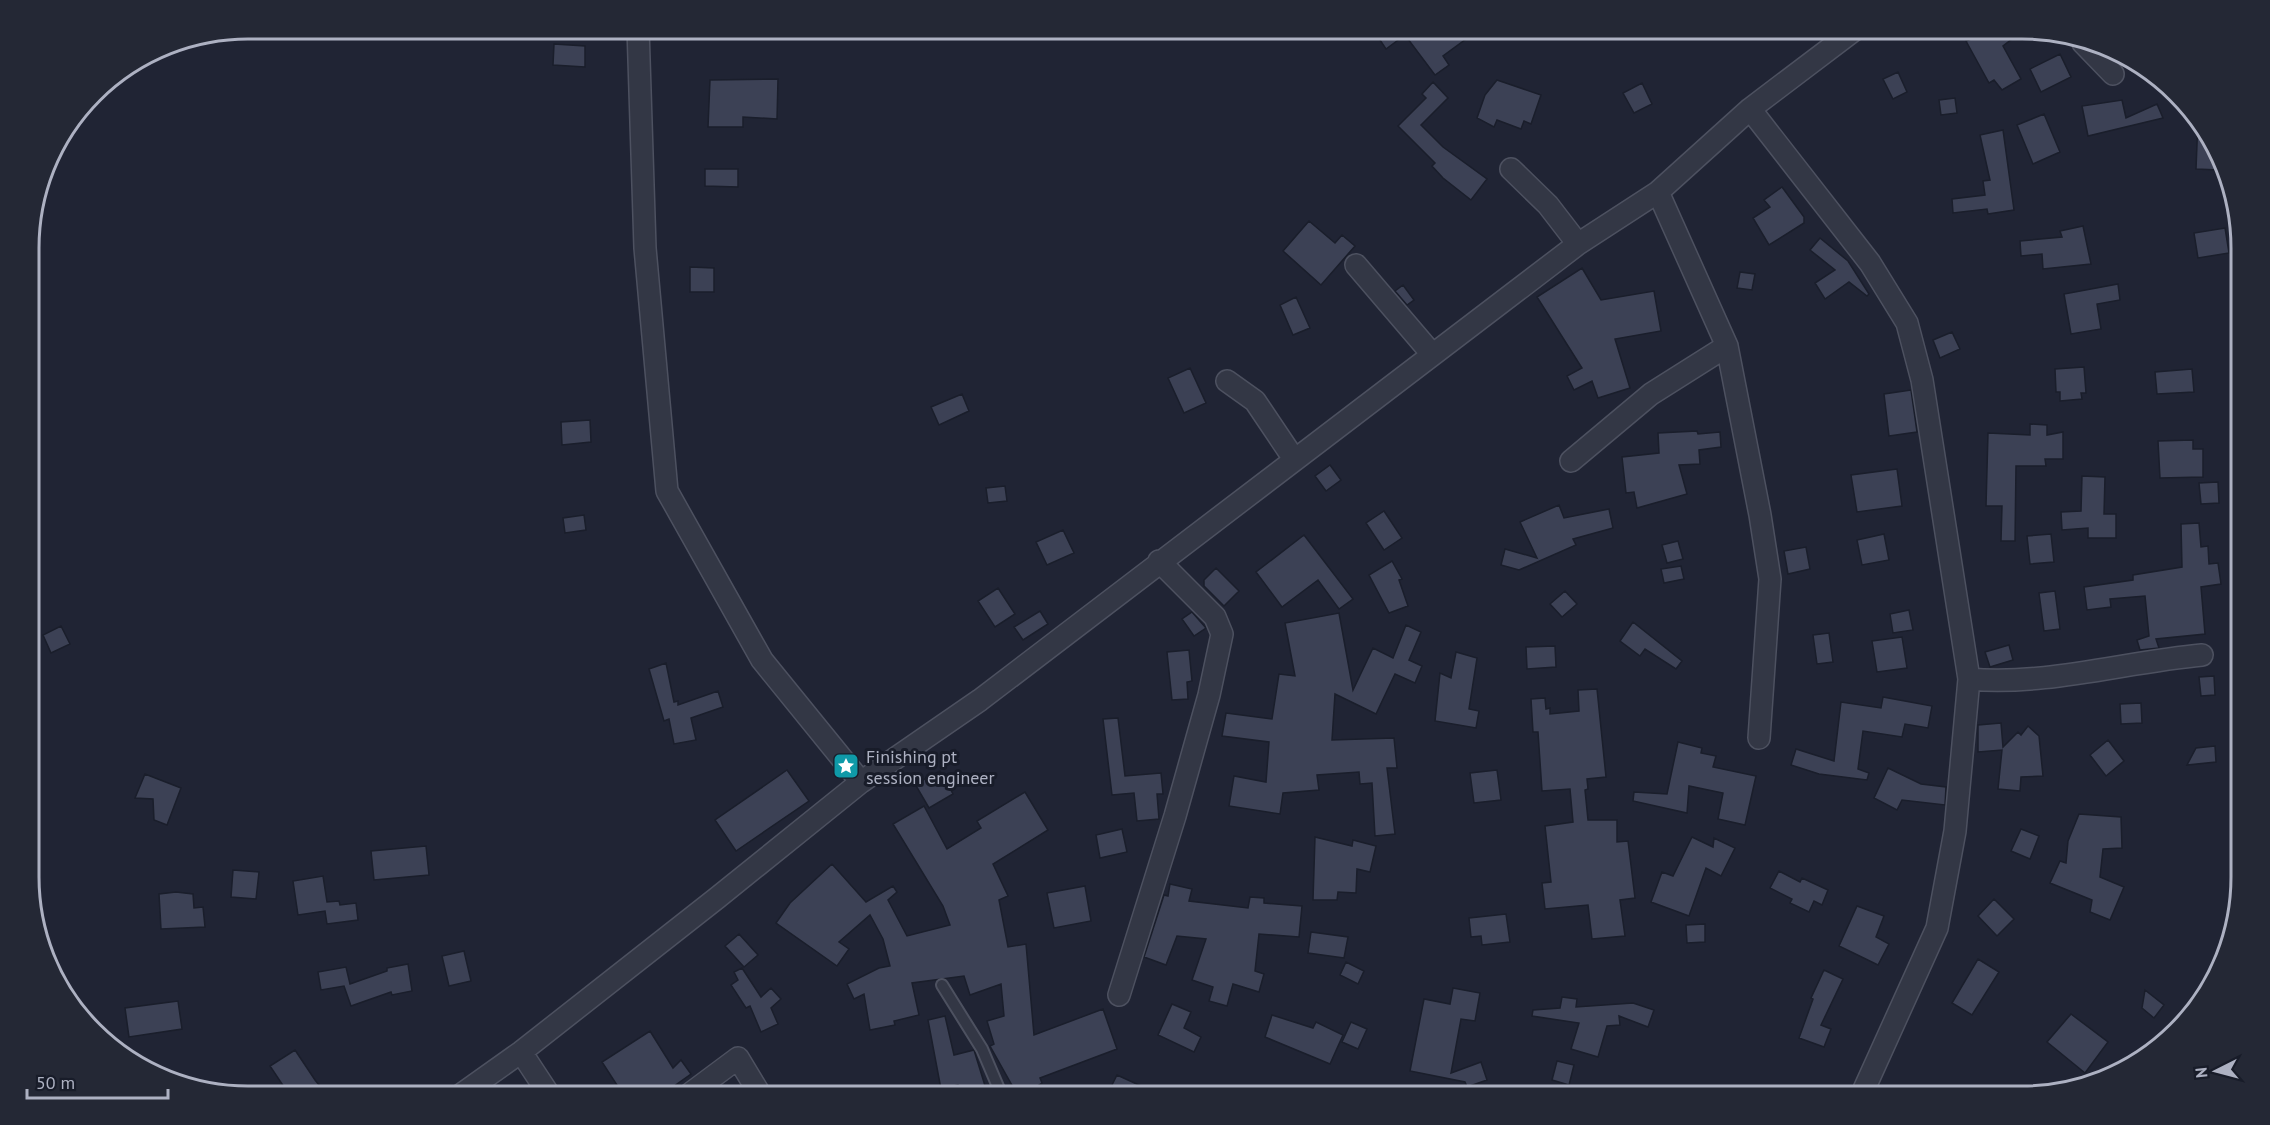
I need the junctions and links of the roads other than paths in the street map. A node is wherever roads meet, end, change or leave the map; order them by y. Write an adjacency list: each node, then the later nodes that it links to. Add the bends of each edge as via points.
1 (638, 39): 19 (street, via 645,248 667,491 762,660)
2 (1842, 39): 5 (street)
3 (2090, 51): 4 (street)
4 (2113, 74)
5 (1750, 109): 7 (street); 17 (street, via 1870,263 1907,323 1922,380)
6 (1511, 169): 8 (street, via 1548,205)
7 (1658, 192): 8 (street); 10 (street)
8 (1578, 244): 11 (street)
9 (1356, 265): 11 (street)
10 (1727, 346): 14 (street, via 1651,394); 18 (street, via 1770,579)
11 (1432, 354): 13 (street)
12 (1227, 381): 13 (street, via 1255,401)
13 (1294, 459): 15 (street)
14 (1571, 461)
15 (1159, 561): 19 (street, via 980,700); 21 (street, via 1215,617 1222,634 1176,816)
16 (2202, 655): 17 (street, via 2085,672 1991,681)
17 (1969, 679): 28 (street, via 1955,831 1937,928)
18 (1759, 738)
19 (861, 782): 22 (street)
20 (942, 985): 27 (lane, via 981,1049)
21 (1119, 995)
22 (521, 1052): 23 (street); 24 (street)
23 (473, 1086)
24 (543, 1086)
25 (700, 1086): 26 (street, via 738,1058)
26 (755, 1086)
27 (998, 1086)
28 (1866, 1086)

